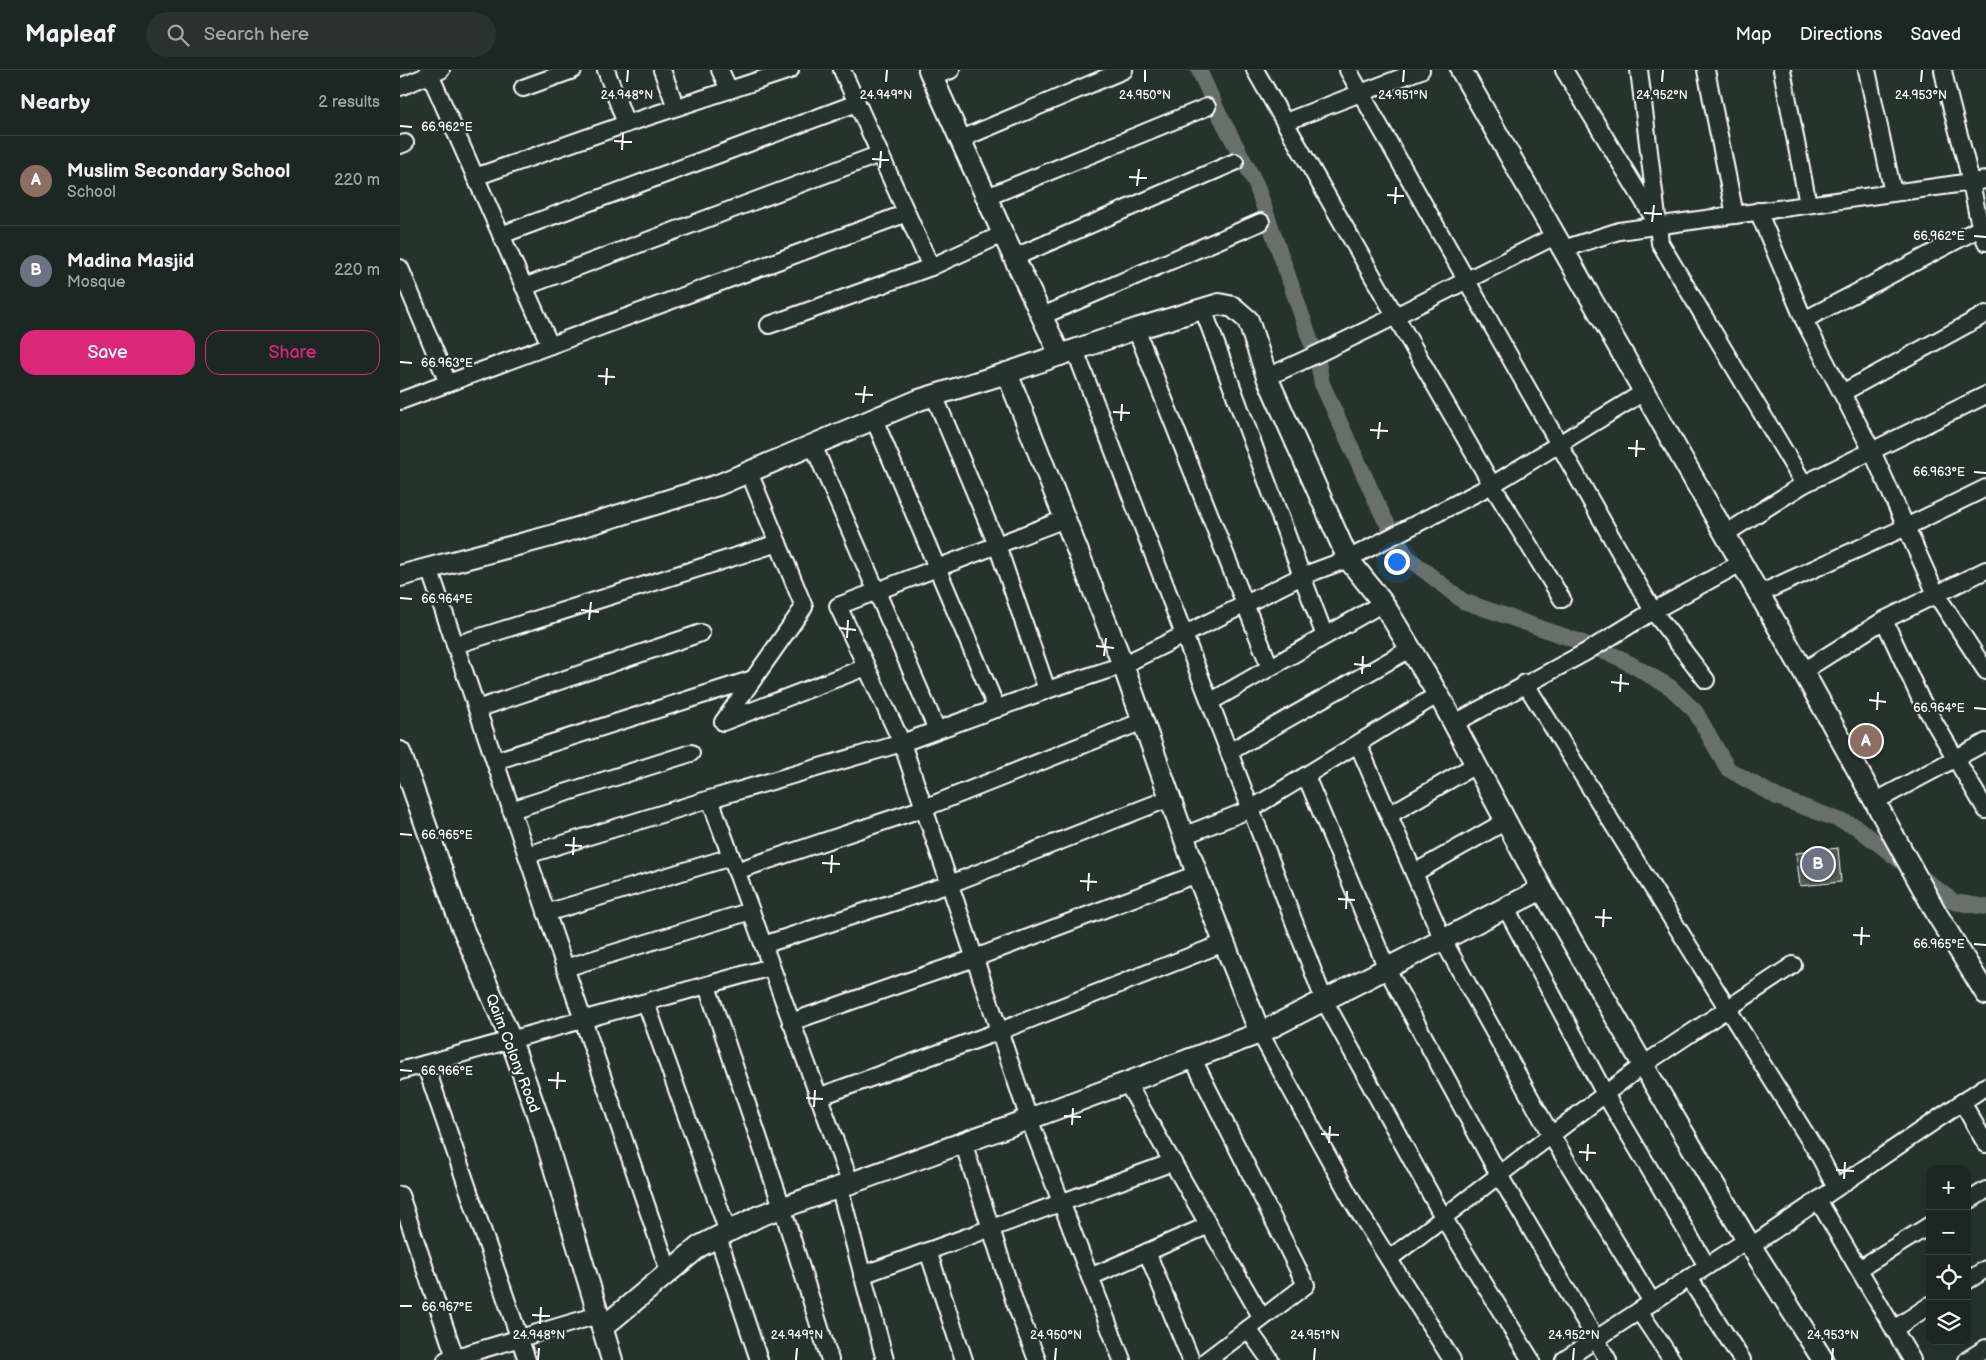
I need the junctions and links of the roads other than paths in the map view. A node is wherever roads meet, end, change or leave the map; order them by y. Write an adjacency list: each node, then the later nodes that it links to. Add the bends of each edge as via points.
1 (573, 70): 22 (street)
2 (606, 70): 29 (street)
3 (662, 70): 27 (street)
4 (720, 70): 23 (street)
5 (842, 70): 25 (street)
6 (951, 70): 20 (street)
7 (1124, 70): 30 (street)
8 (1255, 70): 28 (street)
9 (1348, 70): 24 (street)
10 (1421, 70): 24 (street)
11 (1461, 70): 46 (street)
12 (1564, 70): 42 (street)
13 (1639, 70): 42 (street)
14 (1706, 70): 40 (street)
15 (1782, 70): 37 (street)
16 (1867, 70): 35 (street)
17 (1943, 70): 34 (street, via 1950,106)
18 (784, 71): 23 (street)
19 (433, 72): 21 (street); 33 (street)
20 (930, 74): 30 (street)
21 (400, 87)
22 (523, 88)
23 (729, 90): 27 (street)
24 (1361, 92): 28 (street); 50 (street)
25 (857, 103): 31 (street); 45 (street)
26 (1207, 107): 36 (street)
27 (676, 108): 29 (street)
28 (1285, 122): 55 (street)
29 (626, 124): 33 (street)
30 (960, 139): 36 (street)
31 (880, 154): 39 (street); 51 (street)
32 (1235, 162): 47 (street)
33 (475, 177): 45 (street)
34 (1978, 181): 35 (street); 43 (street)
35 (1892, 193): 37 (street)
36 (987, 197): 44 (street)
37 (1808, 204): 38 (street)
38 (1758, 211): 40 (street); 56 (street)
39 (907, 214): 48 (street); 59 (street)
40 (1735, 214): 42 (street)
41 (1261, 222): 54 (street)
42 (1658, 225): 46 (street); 74 (street, via 1660,243)
43 (1984, 232): 56 (street)
44 (1003, 234): 47 (street); 48 (street)
45 (501, 235): 51 (street)
46 (1559, 243): 50 (street); 64 (street)
47 (1015, 257): 54 (street)
48 (931, 266): 57 (street)
49 (400, 268): 63 (street)
50 (1466, 280): 55 (street); 70 (street)
51 (524, 287): 59 (street)
52 (1203, 309): 58 (street); 62 (street, via 1219,304 1233,307 1248,320); 88 (street)
53 (1986, 314): 65 (street)
54 (1042, 316): 60 (street)
55 (1394, 316): 62 (street); 75 (street)
56 (1804, 320): 65 (street)
57 (769, 325)
58 (1136, 328): 60 (street); 94 (street)
59 (550, 345): 63 (street)
60 (1067, 352): 61 (street); 98 (street)
61 (1007, 373): 66 (street); 77 (street)
62 (1267, 377): 82 (street)
63 (448, 383): 68 (street)
64 (1644, 392): 70 (street); 79 (street)
65 (1842, 392): 72 (street)
66 (934, 395): 69 (street); 81 (street)
67 (1986, 396): 72 (street)
68 (400, 401)
69 (874, 419): 71 (street); 85 (street)
70 (1559, 444): 75 (street); 95 (street)
71 (813, 445): 73 (street); 89 (street)
72 (1872, 451): 74 (street); 78 (street)
73 (749, 472): 80 (street); 84 (street, via 718,485 606,519)
74 (1804, 484): 79 (street)
75 (1492, 485): 82 (street); 92 (street)
76 (1986, 488): 78 (street)
77 (1065, 518): 81 (street); 102 (street)
78 (1906, 527): 90 (street); 91 (street)
79 (1725, 534): 83 (street)
80 (778, 542): 100 (street); 107 (street, via 804,607)
81 (997, 545): 85 (street); 110 (street)
82 (1348, 559): 88 (street); 93 (street)
83 (1741, 563): 90 (street); 95 (street)
84 (429, 568): 87 (street); 100 (street)
85 (937, 568): 89 (street); 114 (street)
86 (1986, 570): 91 (street)
87 (400, 576)
88 (1302, 576): 94 (street); 99 (street)
89 (877, 592): 103 (street, via 838,606); 117 (street)
90 (1759, 594): 105 (street)
91 (1936, 594): 96 (street); 106 (street)
92 (1562, 598)
93 (1383, 603): 99 (street); 101 (street)
94 (1246, 604): 98 (street); 104 (street)
95 (1653, 611): 108 (street); 109 (street)
96 (1884, 620): 105 (street); 124 (street, via 1920,698)
97 (701, 632): 113 (street)
98 (1184, 634): 102 (street); 112 (street)
99 (1325, 636): 104 (street)
100 (455, 645): 113 (street)
101 (1410, 649): 111 (street); 122 (street)
102 (1123, 665): 110 (street); 115 (street)
103 (866, 667): 107 (street, via 723,722); 119 (street)
104 (1270, 667): 112 (street)
105 (1803, 671): 130 (street)
106 (1986, 671)
107 (753, 679): 125 (street)
108 (1706, 680)
109 (1525, 684): 116 (street); 159 (street)
110 (1047, 690): 114 (street)
111 (1437, 695): 116 (street); 120 (street)
112 (1210, 702): 122 (street)
113 (477, 709): 125 (street)
114 (997, 709): 117 (street)
115 (1143, 722): 129 (street); 131 (street)
116 (1453, 724): 126 (street)
117 (937, 730): 119 (street)
118 (1986, 742): 124 (street)
119 (902, 743): 128 (street); 131 (street)
120 (1358, 744): 127 (street); 135 (street)
121 (400, 752): 164 (street, Qaim Colony Road, via 460,922)
122 (1229, 752): 132 (street)
123 (691, 753): 133 (street)
124 (1957, 758): 130 (street); 134 (street)
125 (495, 761): 133 (street)
126 (1476, 765): 135 (street); 136 (street)
127 (1306, 776): 132 (street); 154 (street)
128 (710, 798): 138 (street); 139 (street)
129 (1170, 798): 137 (street); 142 (street)
130 (1876, 801): 156 (street, via 1938,916)
131 (924, 808): 139 (street); 142 (street)
132 (1251, 809): 137 (street); 157 (street)
133 (511, 810): 138 (street)
134 (1986, 810)
135 (1389, 815): 141 (street)
136 (1506, 821): 141 (street); 143 (street)
137 (1184, 836): 140 (street)
138 (527, 855): 146 (street)
139 (734, 864): 145 (street); 146 (street)
140 (1197, 874): 148 (street); 150 (street)
141 (1414, 874): 147 (street)
142 (950, 884): 149 (street); 150 (street)
143 (1542, 889): 144 (street); 167 (street)
144 (1506, 908): 147 (street); 171 (street)
145 (751, 911): 149 (street); 153 (street)
146 (546, 913): 153 (street)
147 (1443, 940): 154 (street); 175 (street)
148 (1224, 943): 162 (street); 163 (street)
149 (763, 945): 152 (street)
150 (975, 958): 161 (street); 162 (street)
151 (1793, 965): 159 (street)
152 (771, 967): 155 (street); 161 (street)
153 (565, 968): 160 (street)
154 (1387, 969): 157 (street); 179 (street)
155 (707, 986): 158 (street); 187 (street)
156 (1986, 994)
157 (1324, 1000): 163 (street); 188 (street)
158 (646, 1003): 160 (street); 192 (street)
159 (1727, 1009): 167 (street); 181 (street)
160 (583, 1020): 164 (street); 200 (street)
161 (791, 1022): 172 (street)
162 (1000, 1031): 172 (street); 174 (street)
163 (1260, 1033): 165 (street); 196 (street, via 1354,1204)
164 (511, 1040): 166 (street); 208 (street, Qaim Colony Road, via 543,1131)
165 (1192, 1058): 169 (street); 207 (street, via 1306,1285)
166 (425, 1064): 168 (street); 211 (street)
167 (1643, 1065): 171 (street); 193 (street)
168 (400, 1071)
169 (1127, 1083): 174 (street); 178 (street)
170 (1986, 1086): 173 (street)
171 (1605, 1094): 175 (street); 197 (street)
172 (818, 1097): 180 (street)
173 (1962, 1102): 177 (street); 181 (street)
174 (1029, 1119): 176 (street); 186 (street)
175 (1551, 1135): 179 (street); 205 (street)
176 (963, 1142): 180 (street); 191 (street)
177 (1986, 1144)
178 (1173, 1162): 186 (street); 189 (street)
179 (1499, 1174): 188 (street); 212 (street)
180 (844, 1184): 187 (street); 201 (street)
181 (1836, 1188): 185 (street)
182 (1986, 1190): 184 (street)
183 (400, 1195): 214 (street)
184 (1971, 1199)
185 (1818, 1200): 193 (street); 198 (street)
186 (1062, 1202): 191 (street); 202 (street)
187 (782, 1207): 192 (street); 218 (street)
188 (1443, 1217): 196 (street); 227 (street)
189 (1209, 1225): 195 (street); 207 (street)
190 (1926, 1227): 198 (street)
191 (991, 1228): 194 (street); 221 (street)
192 (723, 1235): 200 (street, via 700,1246); 217 (street)
193 (1749, 1243): 197 (street); 232 (street)
194 (928, 1251): 201 (street); 220 (street)
195 (1147, 1252): 202 (street); 223 (street)
196 (1389, 1259): 226 (street)
197 (1707, 1266): 203 (street)
198 (1859, 1269): 210 (street)
199 (1986, 1269): 204 (street)
200 (669, 1272): 208 (street)
201 (862, 1275): 219 (street)
202 (1090, 1277): 222 (street)
203 (1689, 1278): 205 (street); 231 (street)
204 (1971, 1278)
205 (1646, 1306): 212 (street); 230 (street)
206 (1926, 1309): 210 (street)
207 (1262, 1318): 209 (street)
208 (600, 1322): 211 (street); 216 (street, Qaim Colony Road)
209 (1248, 1328): 224 (street); 225 (street)
210 (1894, 1329): 233 (street)
211 (520, 1338): 214 (street); 215 (street)
212 (1595, 1340): 228 (street); 229 (street)
213 (1986, 1348): 234 (street)
214 (452, 1359)
215 (527, 1360)
216 (612, 1360)
217 (759, 1360)
218 (830, 1360)
219 (885, 1360)
220 (964, 1360)
221 (1037, 1360)
222 (1122, 1360)
223 (1191, 1360)
224 (1207, 1360)
225 (1270, 1360)
226 (1452, 1360)
227 (1530, 1360)
228 (1564, 1360)
229 (1608, 1360)
230 (1672, 1360)
231 (1742, 1360)
232 (1823, 1360)
233 (1912, 1360)
234 (1968, 1360)

